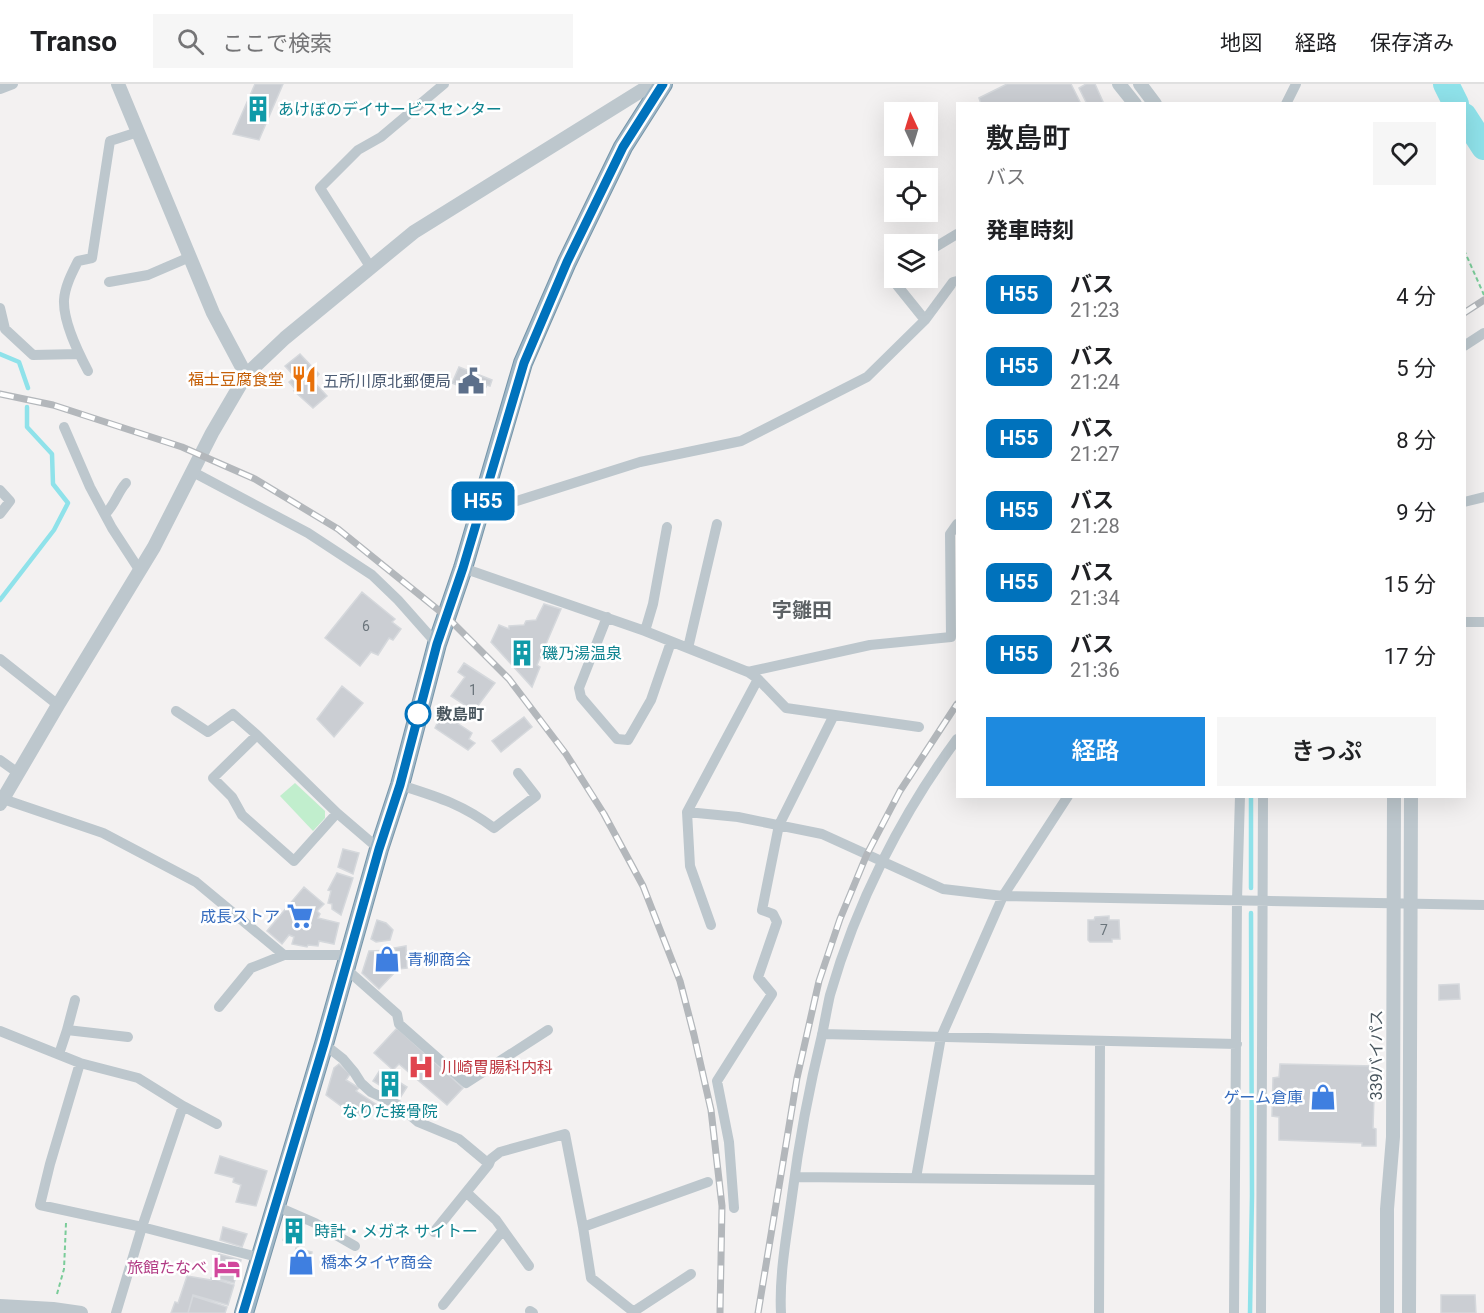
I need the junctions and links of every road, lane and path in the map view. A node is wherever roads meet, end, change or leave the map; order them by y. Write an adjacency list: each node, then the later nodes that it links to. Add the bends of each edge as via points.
1 (13, 84): 9 (street)
2 (118, 84): 13 (street)
3 (444, 84): 18 (street, via 381,137 358,150 320,188)
4 (652, 84): 18 (street, via 414,232)
5 (663, 84): 36 (highway, via 623,147 567,262 528,353)
6 (1119, 84): 10 (street)
7 (1140, 84): 11 (street)
8 (1296, 84): 12 (street)
9 (0, 89)
10 (1133, 102)
11 (1154, 102)
12 (1287, 102)
13 (138, 132): 17 (street); 27 (street, via 110,141 92,258 78,261 70,277 64,301)
14 (956, 235): 15 (street)
15 (938, 245)
16 (1466, 254): 22 (path)
17 (190, 257): 20 (street, via 148,275); 29 (street, via 213,313)
18 (370, 268): 29 (street)
19 (956, 281): 24 (street)
20 (110, 282)
21 (899, 288): 24 (street)
22 (1484, 295)
23 (0, 308): 27 (street, via 5,329 33,356)
24 (925, 320): 36 (street, via 867,377 741,441 640,462)
25 (1484, 333): 26 (street)
26 (1466, 345)
27 (79, 354): 28 (street)
28 (88, 371)
29 (246, 375): 31 (street)
30 (64, 427): 38 (street)
31 (194, 472): 43 (street); 49 (street, via 308,532 372,575)
32 (126, 483): 38 (street)
33 (0, 490): 37 (street, via 10,501)
34 (1484, 497): 35 (street)
35 (1466, 502)
36 (479, 513): 42 (highway)
37 (0, 514)
38 (105, 514): 43 (street)
39 (717, 524): 50 (street)
40 (956, 525): 52 (street, via 950,534 951,637 870,645)
41 (667, 527): 47 (street, via 654,604)
42 (463, 568): 44 (street); 49 (highway)
43 (140, 571): 54 (street)
44 (607, 617): 47 (street); 48 (street, via 579,688 581,697 617,739 628,740 651,700)
45 (1466, 622): 46 (street)
46 (1484, 622)
47 (645, 631): 48 (street)
48 (671, 642): 50 (street)
49 (437, 644): 63 (highway)
50 (688, 648): 52 (street)
51 (0, 659): 54 (street)
52 (748, 672): 53 (street)
53 (758, 680): 56 (street, via 786,708); 70 (street)
54 (58, 705): 61 (street)
55 (176, 711): 58 (street, via 208,732 233,714)
56 (834, 715): 57 (street); 72 (street)
57 (919, 727)
58 (257, 735): 71 (street); 71 (street, via 213,778 232,797 242,815 294,861)
59 (956, 740): 74 (street)
60 (0, 760): 61 (street)
61 (18, 773): 69 (street)
62 (518, 773): 63 (street, via 536,796 494,828 448,801)
63 (400, 785): 73 (highway)
64 (1067, 798): 75 (street)
65 (1240, 798): 76 (street)
66 (1263, 798): 77 (street)
67 (1394, 798): 78 (street, 339バイパス)
68 (1411, 798): 79 (street)
69 (2, 802): 82 (street, via 103,833 196,882)
70 (687, 812): 72 (street); 81 (street, via 690,866)
71 (337, 813): 73 (street)
72 (780, 825): 74 (street, via 822,834); 106 (street, via 762,910 773,914 777,922 759,977 772,994 717,1081 729,1142)
73 (379, 849): 83 (highway)
74 (882, 861): 75 (street, via 943,889); 89 (street, via 830,995)
75 (1003, 896): 76 (street); 91 (street)
76 (1237, 900): 77 (street); 94 (street)
77 (1263, 901): 78 (street); 126 (street)
78 (1394, 903): 79 (street); 127 (street, 339バイパス)
79 (1411, 904): 80 (street); 128 (street)
80 (1484, 905)
81 (711, 925)
82 (284, 955): 83 (street); 85 (street, via 251,968)
83 (347, 962): 87 (street, via 397,1014 399,1024 466,1083); 93 (highway)
84 (75, 1000): 86 (street)
85 (219, 1007)
86 (67, 1030): 90 (street); 95 (street)
87 (548, 1030)
88 (0, 1031): 95 (street)
89 (822, 1034): 91 (street); 100 (street)
90 (128, 1037)
91 (941, 1038): 92 (street); 101 (street)
92 (1100, 1041): 94 (street); 102 (street)
93 (324, 1044): 99 (street, via 343,1059 371,1092 399,1106 418,1122 459,1138); 105 (highway)
94 (1237, 1044): 125 (street)
95 (59, 1054): 96 (street)
96 (80, 1063): 97 (street, via 138,1078); 107 (street, via 40,1205)
97 (183, 1106): 98 (street); 108 (street)
98 (218, 1124)
99 (489, 1164): 104 (street); 109 (street, via 500,1152 564,1134)
100 (795, 1177): 101 (street); 123 (street, via 780,1293)
101 (916, 1178): 102 (street)
102 (1099, 1180): 124 (street)
103 (708, 1182): 109 (street)
104 (467, 1193): 110 (street); 111 (street)
105 (276, 1206): 112 (street); 113 (highway)
106 (734, 1208)
107 (67, 1211): 108 (street); 118 (path, via 64,1269)
108 (142, 1227): 113 (street); 121 (street)
109 (583, 1227): 119 (street, via 591,1278)
110 (503, 1230): 114 (street); 116 (street)
111 (434, 1232)
112 (355, 1246)
113 (261, 1258): 122 (highway)
114 (529, 1266)
115 (691, 1274): 119 (street)
116 (443, 1305)
117 (0, 1306): 118 (street)
118 (53, 1308): 120 (street)
119 (634, 1312)
120 (81, 1313)
121 (116, 1313)
122 (243, 1313)
123 (781, 1313)
124 (1099, 1313)
125 (1234, 1313)
126 (1261, 1313)
127 (1387, 1313)
128 (1409, 1313)

